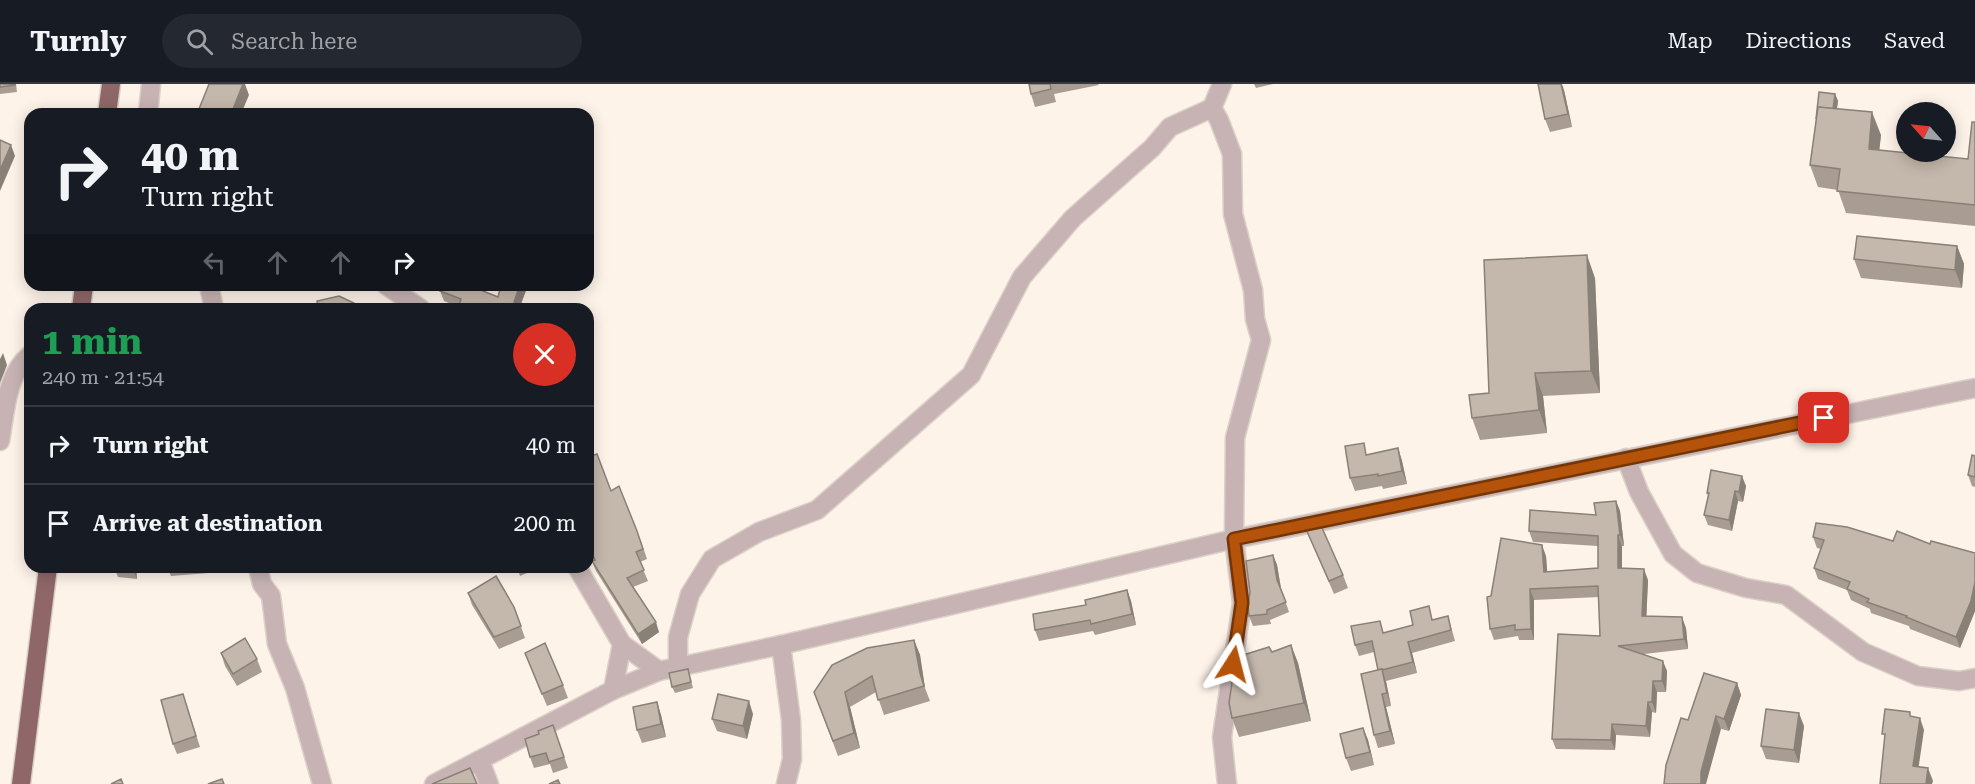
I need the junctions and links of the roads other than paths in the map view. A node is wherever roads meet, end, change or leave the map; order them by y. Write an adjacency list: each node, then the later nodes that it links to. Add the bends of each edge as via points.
1 (111, 84): 4 (highway)
2 (151, 84): 5 (street)
3 (1222, 84): 6 (street)
4 (108, 108)
5 (149, 108)
6 (1212, 108): 13 (street, via 1232,154 1233,214 1253,290 1261,340 1235,438); 19 (street, via 1170,127 1073,218 1022,277 971,375 817,510 759,532 711,559 690,594 678,637)
7 (395, 291): 8 (street)
8 (412, 303)
9 (24, 362): 11 (street, via 10,387)
10 (1975, 388): 12 (street)
11 (0, 441)
12 (1626, 458): 13 (street); 21 (street, via 1639,492 1673,554 1697,573 1786,595 1863,651 1918,676 1959,681)
13 (1234, 539): 18 (street); 29 (street, via 1242,603 1222,737)
14 (50, 573): 24 (highway)
15 (259, 573): 25 (street, via 271,596 277,644 295,688)
16 (581, 573): 17 (street)
17 (622, 644): 20 (street); 22 (street)
18 (781, 645): 19 (street); 28 (street, via 791,720 792,759)
19 (678, 666): 20 (street)
20 (659, 671): 22 (street)
21 (1975, 678)
22 (613, 690): 23 (street)
23 (480, 761): 26 (street); 27 (street)
24 (21, 784)
25 (322, 784)
26 (434, 784)
27 (489, 784)
28 (786, 784)
29 (1227, 784)

